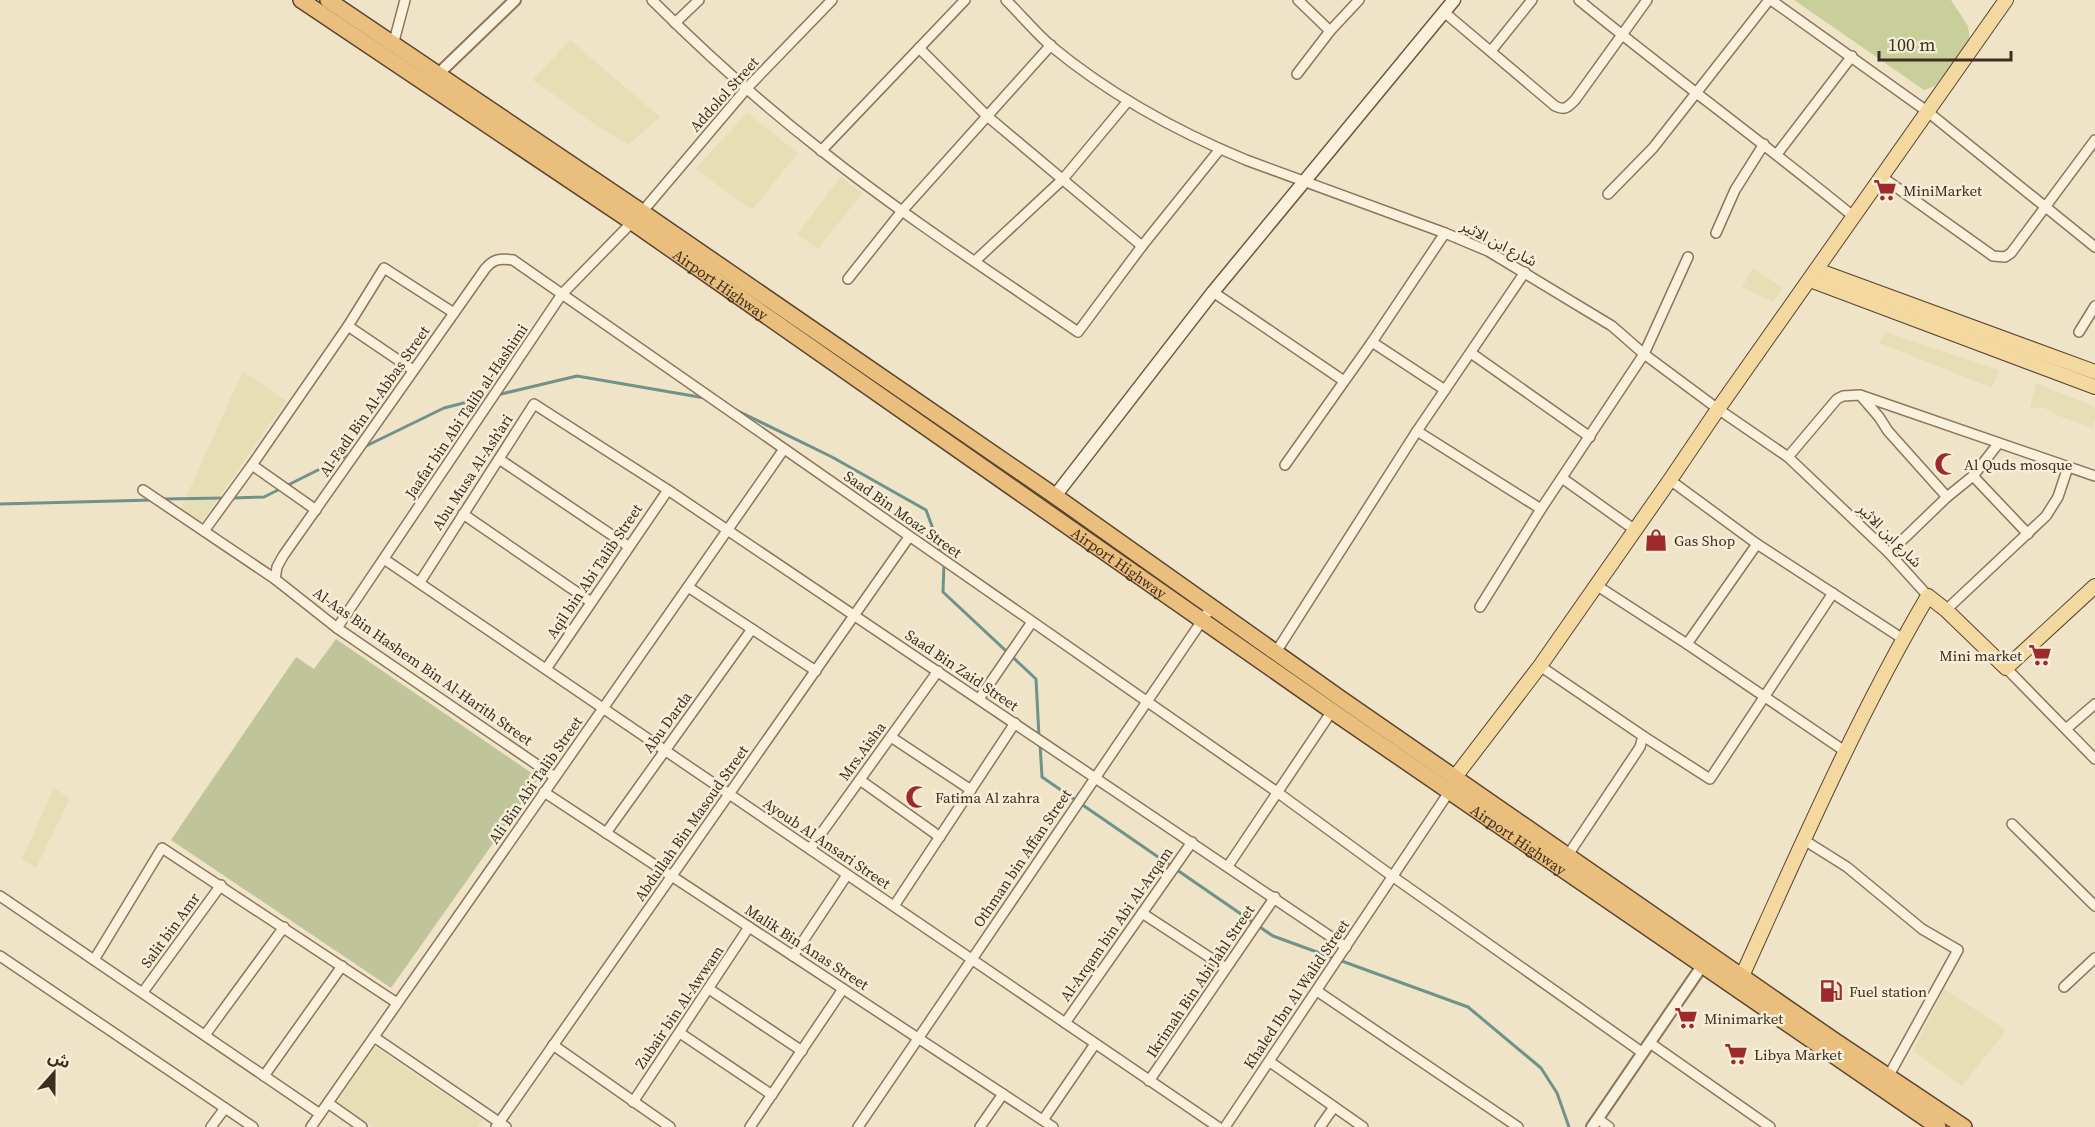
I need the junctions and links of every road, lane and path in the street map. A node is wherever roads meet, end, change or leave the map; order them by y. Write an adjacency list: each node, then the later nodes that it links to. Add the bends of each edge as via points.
1 (301, 0): 20 (highway, Airport Highway)
2 (328, 0): 20 (highway, Airport Highway)
3 (405, 0): 23 (street)
4 (515, 0): 28 (street)
5 (652, 0): 19 (street)
6 (699, 0): 19 (street)
7 (832, 0): 31 (street, Addolol Street)
8 (965, 0): 25 (street)
9 (1005, 0): 24 (street, شارع ابن الاثير)
10 (1299, 0): 21 (street)
11 (1359, 0): 21 (street)
12 (1454, 0): 18 (main road)
13 (1532, 0): 26 (street)
14 (1579, 0): 22 (street)
15 (1647, 0): 22 (street)
16 (1770, 0): 27 (street); 32 (street)
17 (2006, 0): 34 (main road)
18 (1444, 12): 26 (street); 43 (main road)
19 (675, 23): 31 (street)
20 (355, 28): 23 (highway, Airport Highway); 30 (highway, Airport Highway)
21 (1330, 31): 29 (street)
22 (1622, 36): 26 (street, via 1567,109 1555,106); 32 (street)
23 (393, 45): 28 (highway, Airport Highway)
24 (1051, 45): 33 (street, شارع ابن الاثير); 35 (street)
25 (919, 48): 35 (street); 39 (street)
26 (1491, 51)
27 (1852, 56): 34 (street); 40 (street)
28 (439, 74): 30 (street); 48 (highway, Airport Highway)
29 (1297, 74)
30 (426, 86): 48 (highway, Airport Highway)
31 (747, 88): 39 (street); 48 (street, Addolol Street)
32 (1698, 93): 37 (street); 44 (street)
33 (1128, 101): 38 (street, شارع ابن الاثير); 42 (street)
34 (1928, 112): 41 (main road); 45 (street)
35 (987, 116): 42 (street); 46 (street)
36 (2095, 140): 45 (street)
37 (1764, 144): 40 (street); 50 (street, via 1735,190)
38 (1220, 149): 43 (street, شارع ابن الاثير); 51 (street)
39 (821, 151): 46 (street)
40 (1777, 154): 47 (street)
41 (1882, 177): 45 (street, via 2001,258 2011,253); 47 (main road)
42 (1063, 179): 51 (street); 55 (street)
43 (1305, 182): 49 (street, شارع ابن الاثير); 59 (main road)
44 (1608, 194)
45 (2046, 207): 52 (street)
46 (902, 211): 55 (street); 58 (street)
47 (1854, 216): 57 (main road)
48 (637, 217): 60 (street, Jaafar bin Abi Talib al-Hashimi); 91 (highway, Airport Highway); 117 (highway, Airport Highway)
49 (1445, 233): 56 (street, شارع ابن الاثير); 65 (street)
50 (1716, 233)
51 (1142, 246): 55 (street, via 1078,332)
52 (2095, 247)
53 (1688, 257): 67 (street)
54 (513, 261): 60 (street, Saad Bin Moaz Street); 62 (street, Al-Fadl Bin Al-Abbas Street, via 504,258 490,262)
55 (975, 261)
56 (1525, 272): 66 (street); 67 (street, شارع ابن الاثير, via 1612,326)
57 (1814, 275): 69 (main road); 71 (main road); 74 (main road)
58 (848, 279)
59 (1213, 292): 70 (street); 91 (main road)
60 (562, 294): 79 (street, Saad Bin Moaz Street); 104 (street, Jaafar bin Abi Talib al-Hashimi)
61 (2095, 306): 64 (street)
62 (454, 313): 63 (street, via 384,268); 68 (street, Al-Fadl Bin Al-Abbas Street)
63 (348, 326): 68 (street); 82 (street)
64 (2079, 332)
65 (1372, 342): 70 (street); 72 (street)
66 (1471, 352): 72 (street); 77 (street)
67 (1644, 354): 74 (street, شارع ابن الاثير); 77 (street)
68 (413, 370): 94 (street, Al-Fadl Bin Al-Abbas Street)
69 (2095, 372)
70 (1344, 381): 83 (street)
71 (2095, 387)
72 (1445, 390): 76 (street)
73 (1860, 394): 78 (street); 80 (street, via 1837,399); 92 (street)
74 (1718, 409): 80 (street, شارع ابن الاثير); 88 (main road)
75 (560, 420): 81 (street, Abu Musa Al-Ash'ari, via 534,404); 90 (street, Saad Bin Zaid Street)
76 (1417, 431): 93 (street); 123 (street)
77 (1590, 436): 87 (street)
78 (1998, 444): 84 (street); 85 (street)
79 (784, 449): 96 (street, Ali Bin Abi Talib Street); 100 (street, Saad Bin Moaz Street)
80 (1788, 457): 103 (street, شارع ابن الاثير)
81 (499, 459): 95 (street, Abu Musa Al-Ash'ari); 102 (street)
82 (252, 465): 94 (street); 98 (street)
83 (1285, 465)
84 (2068, 467): 86 (street); 99 (street, via 2053,507)
85 (1973, 476): 92 (street); 99 (street)
86 (2095, 476)
87 (1562, 478): 93 (street); 97 (street)
88 (1670, 480): 97 (main road); 101 (street)
89 (143, 490): 98 (street, Al-Aas Bin Hashem Bin Al-Harith Street)
90 (668, 490): 96 (street, Saad Bin Zaid Street); 102 (street, Aqil bin Abi Talib Street)
91 (1054, 496): 113 (highway, Airport Highway)
92 (1947, 497): 103 (street)
93 (1541, 509): 114 (street)
94 (315, 510): 105 (street, Al-Fadl Bin Al-Abbas Street, via 283,556)
95 (463, 514): 106 (street, Abu Musa Al-Ash'ari); 112 (street)
96 (728, 530): 109 (street, Ali Bin Abi Talib Street); 116 (street, Saad Bin Zaid Street)
97 (1635, 530): 107 (main road)
98 (204, 531): 105 (street, Al-Aas Bin Hashem Bin Al-Harith Street)
99 (2028, 534): 115 (street)
100 (909, 537): 116 (street, Abdullah Bin Masoud Street); 118 (street, Saad Bin Moaz Street)
101 (1757, 544): 110 (street); 122 (street)
102 (628, 546): 112 (street, Aqil bin Abi Talib Street)
103 (1889, 553): 111 (street, شارع ابن الاثير)
104 (384, 559): 106 (street, Ayoub Al Ansari Street); 119 (street, Jaafar bin Abi Talib al-Hashimi)
105 (275, 579): 119 (street, Al-Aas Bin Hashem Bin Al-Harith Street)
106 (420, 582): 126 (street, Ayoub Al Ansari Street)
107 (1596, 585): 122 (street); 124 (main road)
108 (2095, 586): 125 (main road)
109 (688, 587): 120 (street); 133 (street, Ali Bin Abi Talib Street)
110 (1833, 593): 121 (street); 129 (street)
111 (1928, 596): 115 (main road); 121 (main road)
112 (591, 602): 126 (street, Aqil bin Abi Talib Street)
113 (1212, 606): 117 (street, Othman bin Affan Street); 123 (highway, Airport Highway)
114 (1480, 607)
115 (1946, 610): 125 (main road)
116 (854, 615): 127 (street, Abdullah Bin Masoud Street); 128 (street, Saad Bin Zaid Street)
117 (1202, 621): 131 (street, Othman bin Affan Street); 134 (highway, Airport Highway)
118 (1032, 622): 130 (street); 131 (street, Saad Bin Moaz Street)
119 (337, 628): 142 (street, Al-Aas Bin Hashem Bin Al-Harith Street)
120 (752, 629): 127 (street); 139 (street, Abu Darda)
121 (1903, 639): 140 (main road)
122 (1687, 644): 129 (street)
123 (1276, 652): 145 (highway, Airport Highway)
124 (1540, 666): 137 (street); 145 (main road)
125 (2006, 668): 136 (street)
126 (546, 669): 133 (street, Ayoub Al Ansari Street)
127 (816, 671): 149 (street, Abdullah Bin Masoud Street)
128 (938, 671): 130 (street, Saad Bin Zaid Street); 138 (street, Mrs.Aisha)
129 (1764, 695): 137 (street, via 1710,779); 140 (street)
130 (979, 699): 135 (street, Saad Bin Zaid Street)
131 (1147, 702): 143 (street, Othman bin Affan Street); 148 (street, Saad Bin Moaz Street)
132 (2095, 704): 136 (street)
133 (603, 708): 139 (street, Ayoub Al Ansari Street); 142 (street, Ali Bin Abi Talib Street)
134 (1332, 711): 145 (highway, Airport Highway); 148 (street)
135 (1016, 723): 143 (street, Saad Bin Zaid Street); 146 (street)
136 (2066, 729): 141 (street)
137 (1643, 736): 156 (street, via 1640,747)
138 (891, 737): 144 (street, Mrs.Aisha); 146 (street)
139 (665, 750): 149 (street, Ayoub Al Ansari Street); 151 (street, Abu Darda)
140 (1846, 753): 153 (main road)
141 (2095, 759)
142 (555, 777): 147 (street, Ali Bin Abi Talib Street)
143 (1096, 777): 154 (street, Saad Bin Zaid Street); 173 (street, Othman bin Affan Street)
144 (860, 780): 152 (street); 155 (street, Mrs.Aisha)
145 (1451, 784): 156 (highway, Airport Highway); 160 (street, Khaled Ibn Al Walid Street); 176 (highway, Airport Highway)
146 (971, 790): 152 (street)
147 (544, 792): 151 (street, Malik Bin Anas Street); 185 (street, Ali Bin Abi Talib Street)
148 (1277, 792): 157 (street); 160 (street, Saad Bin Moaz Street)
149 (729, 794): 155 (street, Ayoub Al Ansari Street); 159 (street, Abdullah Bin Masoud Street)
150 (2012, 824): 165 (street)
151 (606, 833): 159 (street, Malik Bin Anas Street)
152 (940, 837): 164 (street)
153 (1803, 840): 179 (main road); 198 (street, via 1847,867 1922,928 1958,950)
154 (1192, 842): 157 (street, Saad Bin Zaid Street); 166 (street, Al-Arqam bin Abi Al-Arqam)
155 (810, 849): 158 (street, Ayoub Al Ansari Street)
156 (1568, 855): 178 (highway, Airport Highway)
157 (1228, 866): 163 (street, Saad Bin Zaid Street)
158 (848, 874): 164 (street, Ayoub Al Ansari Street); 171 (street)
159 (672, 876): 168 (street, Malik Bin Anas Street); 193 (street, Abdullah Bin Masoud Street)
160 (1392, 876): 169 (street, Khaled Ibn Al Walid Street); 195 (street, Saad Bin Moaz Street)
161 (221, 885): 167 (street); 174 (street, via 162,848); 184 (street, Salit bin Amr)
162 (0, 896): 174 (street)
163 (1275, 897): 169 (street, Saad Bin Zaid Street); 177 (street, Ikrimah Bin Abi Jahl Street)
164 (894, 906): 173 (street, Ayoub Al Ansari Street)
165 (2095, 906)
166 (1142, 913): 177 (street); 186 (street, Al-Arqam bin Abi Al-Arqam)
167 (284, 927): 175 (street); 188 (street)
168 (749, 927): 171 (street, Malik Bin Anas Street); 181 (street, Zubair bin Al-Awwam)
169 (1346, 947): 183 (street, Khaled Ibn Al Walid Street)
170 (0, 956): 205 (street)
171 (793, 956): 182 (street, Malik Bin Anas Street)
172 (2095, 958): 180 (street)
173 (972, 959): 186 (street, Ayoub Al Ansari Street); 190 (street, Othman bin Affan Street)
174 (94, 960): 184 (street)
175 (342, 966): 185 (street); 197 (street)
176 (1702, 966): 178 (highway, Airport Highway); 191 (street)
177 (1226, 968): 199 (street, Ikrimah Bin Abi Jahl Street)
178 (1721, 970): 179 (highway, Airport Highway); 226 (highway, Airport Highway)
179 (1742, 976): 198 (highway, Airport Highway)
180 (2064, 987)
181 (709, 989): 187 (street, Zubair bin Al-Awwam); 194 (street)
182 (843, 989): 190 (street, Malik Bin Anas Street); 194 (street)
183 (1317, 991): 196 (street, Khaled Ibn Al Walid Street); 223 (street)
184 (143, 992): 188 (street)
185 (397, 1003): 189 (street, Ali Bin Abi Talib Street)
186 (1065, 1023): 192 (street, Ayoub Al Ansari Street)
187 (680, 1033): 201 (street); 203 (street, Zubair bin Al-Awwam)
188 (205, 1035): 197 (street)
189 (374, 1037): 202 (street, Ali Bin Abi Talib Street); 209 (street)
190 (918, 1038): 200 (street, Malik Bin Anas Street); 216 (street, Othman bin Affan Street)
191 (1650, 1043): 195 (street); 225 (street)
192 (1095, 1044): 199 (street, Ayoub Al Ansari Street); 207 (street)
193 (553, 1045): 203 (street); 209 (street, Abdullah Bin Masoud Street)
194 (802, 1051): 201 (street)
195 (1643, 1053): 208 (street)
196 (1270, 1062): 204 (street); 220 (street, Khaled Ibn Al Walid Street)
197 (264, 1076): 206 (street)
198 (1888, 1077): 227 (highway, Airport Highway)
199 (1149, 1081): 219 (street, Ayoub Al Ansari Street)
200 (1003, 1094): 207 (street, Malik Bin Anas Street); 217 (street)
201 (772, 1095): 215 (street)
202 (328, 1102): 206 (street, Ali Bin Abi Talib Street); 213 (street)
203 (633, 1102): 214 (street)
204 (1334, 1107): 221 (street); 222 (street)
205 (225, 1108): 210 (street); 211 (street)
206 (320, 1114): 212 (street, Ali Bin Abi Talib Street)
207 (1043, 1120): 218 (street, Malik Bin Anas Street)
208 (1595, 1123): 224 (street)
209 (501, 1125)
210 (211, 1127)
211 (253, 1127)
212 (311, 1127)
213 (362, 1127)
214 (670, 1127)
215 (750, 1127)
216 (858, 1127)
217 (980, 1127)
218 (1053, 1127)
219 (1218, 1127)
220 (1225, 1127)
221 (1320, 1127)
222 (1363, 1127)
223 (1518, 1127)
224 (1609, 1127)
225 (1770, 1127)
226 (1938, 1127)
227 (1964, 1127)

